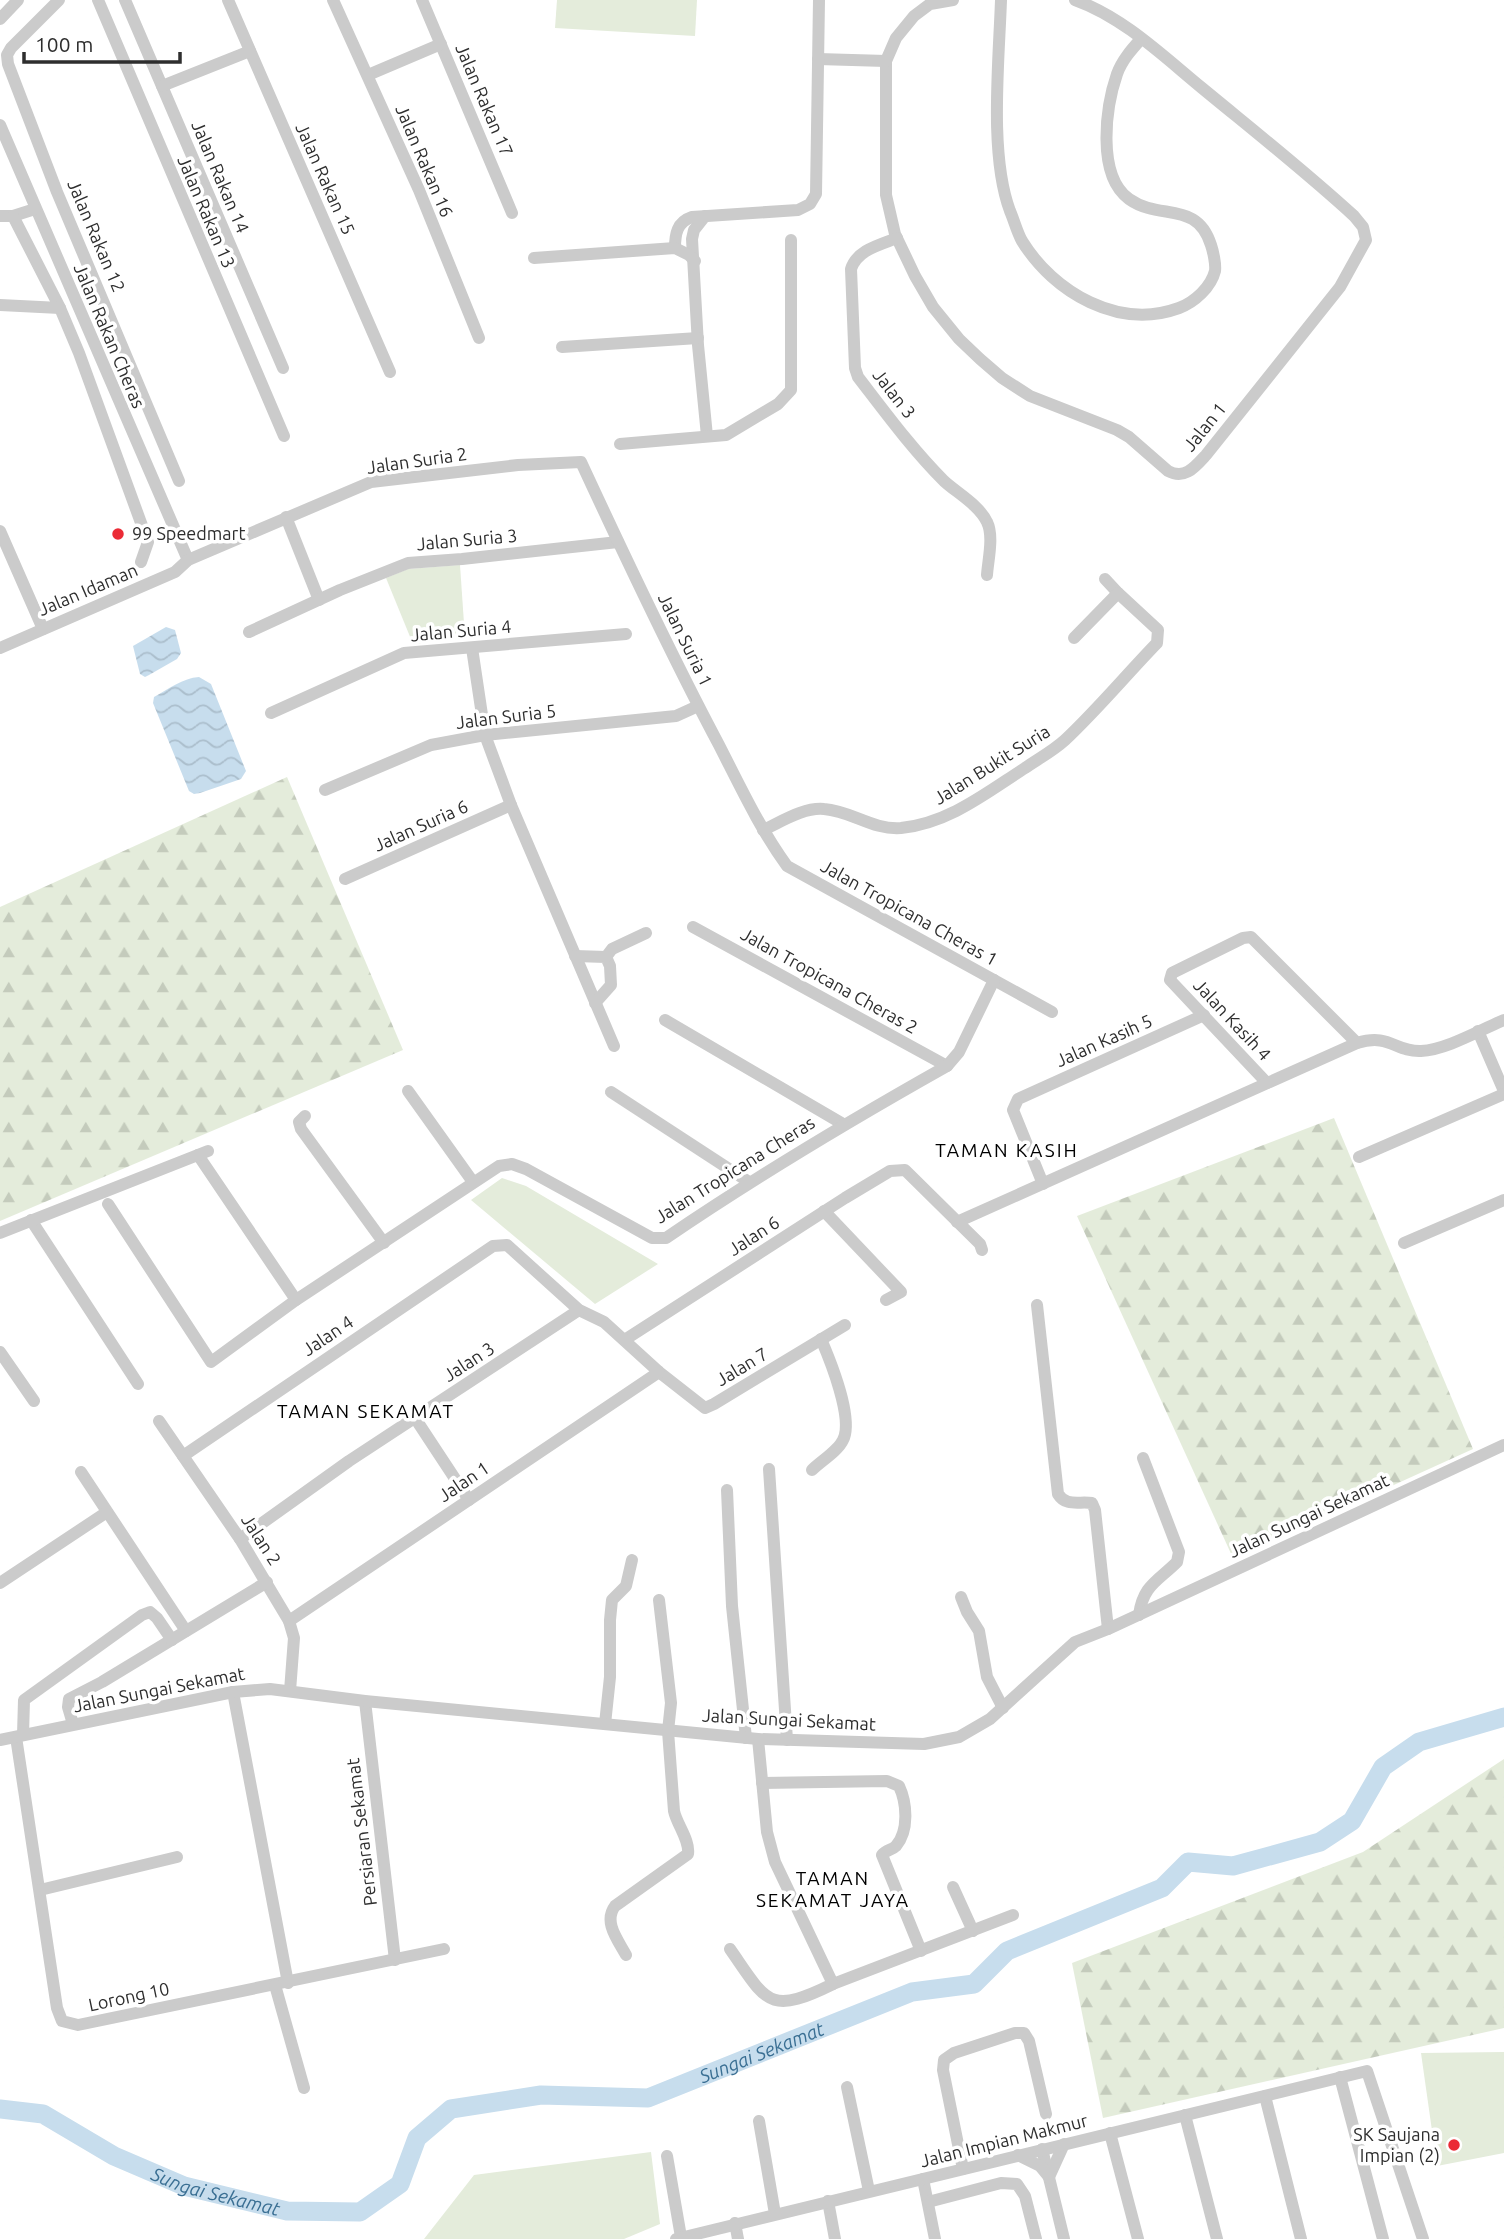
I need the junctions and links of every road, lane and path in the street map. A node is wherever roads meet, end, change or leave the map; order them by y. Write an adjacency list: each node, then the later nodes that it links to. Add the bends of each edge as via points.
1 (18, 0): 12 (street)
2 (59, 0): 40 (street, Jalan Rakan 12, via 11,48 8,64)
3 (97, 0): 36 (street, Jalan Rakan 13)
4 (125, 0): 19 (street, Jalan Rakan 14)
5 (228, 0): 15 (street, Jalan Rakan 15)
6 (333, 0): 18 (street, Jalan Rakan 16)
7 (422, 0): 14 (street, Jalan Rakan 17)
8 (819, 0): 16 (street)
9 (953, 0): 17 (street, Jalan 1, via 930,4 914,16 896,38)
10 (1000, 0): 13 (street, via 1000,169 1021,240 1049,274 1098,307 1125,314 1162,314 1186,306 1204,292 1215,270 1205,228 1192,217 1147,208 1128,198 1115,183 1106,141 1108,111 1118,71)
11 (1075, 0): 13 (street, Jalan 1, via 1110,16)
12 (0, 19)
13 (1141, 38): 25 (street, Jalan 1, via 1333,197 1363,227 1366,240 1340,287 1195,468 1175,475 1117,430 1030,396 1002,378 959,339 933,307)
14 (441, 44): 18 (street); 22 (street, Jalan Rakan 17)
15 (250, 51): 19 (street); 38 (street, Jalan Rakan 15)
16 (818, 59): 17 (street); 24 (street, via 816,194 810,205 798,210)
17 (886, 61): 25 (street, Jalan 1, via 886,195)
18 (368, 75): 32 (street, Jalan Rakan 16)
19 (162, 86): 34 (street, Jalan Rakan 14)
20 (0, 125): 21 (street, Jalan Rakan Cheras)
21 (36, 209): 23 (street); 39 (street, Jalan Rakan Cheras)
22 (512, 214)
23 (7, 216): 31 (street)
24 (705, 216): 27 (street, via 684,220 677,230); 29 (street, via 694,230)
25 (897, 237): 55 (street, Jalan 3, via 854,259 855,368 894,424 988,522)
26 (791, 240): 44 (street, via 791,390 778,404 726,435)
27 (675, 248): 28 (street); 29 (street)
28 (534, 258)
29 (695, 261): 33 (street)
30 (0, 304): 31 (street)
31 (60, 308): 41 (street)
32 (479, 338)
33 (698, 338): 35 (street); 44 (street)
34 (274, 347): 36 (street); 37 (street, Jalan Rakan 14)
35 (562, 347)
36 (250, 356): 43 (street, Jalan Rakan 13)
37 (283, 368)
38 (390, 372)
39 (123, 412): 41 (street); 42 (street, Jalan Rakan Cheras)
40 (154, 419): 42 (street); 47 (street, Jalan Rakan 12)
41 (103, 421): 49 (street)
42 (130, 430): 48 (street, Jalan Rakan Cheras)
43 (284, 436)
44 (707, 436): 45 (street)
45 (620, 444)
46 (581, 462): 50 (street, Jalan Suria 2, via 371,482); 52 (street, Jalan Suria 1)
47 (179, 481)
48 (155, 487): 49 (street); 53 (street, Jalan Rakan Cheras)
49 (132, 499): 54 (street, via 148,542)
50 (286, 517): 53 (street, Jalan Suria 2); 58 (street)
51 (0, 531): 59 (street)
52 (618, 542): 58 (street, Jalan Suria 3, via 408,563); 65 (street, Jalan Suria 1)
53 (188, 560): 59 (street, Jalan Idaman, via 175,572)
54 (141, 562)
55 (987, 575)
56 (1105, 579): 57 (street)
57 (1118, 593): 62 (street); 70 (street, Jalan Bukit Suria, via 1158,630 1157,643 1063,742 996,787 923,825 870,825 822,808)
58 (319, 600): 60 (street, Jalan Suria 3)
59 (43, 629): 64 (street, Jalan Idaman)
60 (249, 632)
61 (626, 634): 63 (street, Jalan Suria 4)
62 (1074, 638)
63 (472, 648): 66 (street, Jalan Suria 4, via 404,653); 67 (street)
64 (0, 649)
65 (698, 706): 67 (street, Jalan Suria 5, via 676,716); 70 (street, Jalan Suria 1)
66 (271, 713)
67 (485, 735): 68 (street, Jalan Suria 5, via 431,744); 69 (street)
68 (325, 790)
69 (511, 805): 71 (street, Jalan Suria 6); 74 (street)
70 (764, 830): 76 (street, Jalan Tropicana Cheras 1, via 787,866)
71 (345, 879)
72 (693, 927): 85 (street, Jalan Tropicana Cheras 2)
73 (646, 933): 75 (street, via 612,949)
74 (575, 956): 75 (street); 77 (street)
75 (606, 957): 77 (street, via 611,985)
76 (994, 980): 78 (street, Jalan Tropicana Cheras 1); 85 (street, Jalan Tropicana Cheras, via 959,1052)
77 (595, 1003): 84 (street)
78 (1052, 1012)
79 (1204, 1015): 83 (street, Jalan Kasih 4, via 1170,980 1172,973 1251,937); 86 (street, Jalan Kasih 4); 95 (street, Jalan Kasih 5, via 1018,1099 1013,1110)
80 (665, 1020): 91 (street)
81 (1504, 1020): 82 (street)
82 (1478, 1031): 83 (street, via 1418,1051 1379,1039); 89 (street)
83 (1357, 1043): 86 (street)
84 (614, 1046)
85 (947, 1066): 91 (street, Jalan Tropicana Cheras)
86 (1267, 1083): 95 (street)
87 (408, 1091): 93 (street)
88 (611, 1092): 94 (street)
89 (1504, 1093): 92 (street)
90 (305, 1116): 102 (street, via 299,1122 301,1129)
91 (843, 1124): 94 (street, Jalan Tropicana Cheras)
92 (1359, 1157)
93 (473, 1182): 94 (street, Jalan Tropicana Cheras, via 499,1166 512,1164 652,1238 666,1238); 102 (street, Jalan Tropicana Cheras)
94 (749, 1182)
95 (1043, 1184): 100 (street)
96 (1504, 1200): 103 (street)
97 (108, 1204): 105 (street, Jalan Tropicana Cheras, via 211,1362)
98 (824, 1211): 100 (street, Jalan 6, via 891,1171 905,1170); 106 (street, via 901,1292); 110 (street, Jalan 6)
99 (31, 1220): 101 (street); 105 (street, via 203,1153); 114 (street)
100 (957, 1222): 104 (street)
101 (0, 1233)
102 (384, 1243): 105 (street, Jalan Tropicana Cheras)
103 (1405, 1244)
104 (982, 1250)
105 (296, 1300)
106 (887, 1300)
107 (1037, 1305): 135 (street, via 1058,1494 1067,1503 1092,1503 1095,1510)
108 (579, 1310): 110 (street); 116 (street, Jalan 3); 119 (street, Jalan 4, via 507,1245 493,1246)
109 (845, 1325): 111 (street, Jalan 7)
110 (626, 1339): 113 (street)
111 (821, 1339): 113 (street, Jalan 7, via 705,1408); 122 (street, via 836,1376 846,1429 843,1441)
112 (0, 1352): 115 (street)
113 (659, 1372): 125 (street, Jalan 1)
114 (138, 1384)
115 (34, 1401)
116 (415, 1418): 125 (street); 127 (street, Jalan 3)
117 (159, 1421): 119 (street, Jalan 2)
118 (1504, 1445): 133 (street, Jalan Sungai Sekamat)
119 (183, 1456): 127 (street, Jalan 2)
120 (1143, 1458): 133 (street, via 1179,1552 1177,1562 1146,1589)
121 (769, 1469): 148 (street)
122 (812, 1470)
123 (81, 1472): 126 (street)
124 (727, 1490): 146 (street, via 732,1606)
125 (468, 1500): 134 (street, Jalan 1)
126 (107, 1512): 130 (street); 136 (street)
127 (240, 1539): 129 (street, Jalan 2)
128 (632, 1560): 143 (street, via 626,1586 612,1600)
129 (267, 1582): 134 (street, Jalan 2); 136 (street)
130 (0, 1583)
131 (961, 1597): 141 (street, via 979,1631 987,1677)
132 (659, 1600): 144 (street, via 671,1703)
133 (1139, 1615): 135 (street, Jalan Sungai Sekamat)
134 (289, 1621): 138 (street, Jalan 2, via 294,1639)
135 (1108, 1629): 141 (street, Jalan Sungai Sekamat, via 1075,1642)
136 (186, 1631): 137 (street)
137 (172, 1640): 142 (street, via 69,1699); 145 (street, Lorong 10, via 150,1612 142,1615 24,1700)
138 (290, 1691): 139 (street, Jalan Sungai Sekamat); 140 (street, Jalan Sungai Sekamat)
139 (233, 1692): 142 (street, Jalan Sungai Sekamat); 160 (street)
140 (365, 1701): 143 (street, Jalan Sungai Sekamat); 159 (street, Persiaran Sekamat)
141 (1003, 1707): 148 (street, Jalan Sungai Sekamat, via 959,1737 924,1744)
142 (73, 1724): 145 (street, Jalan Sungai Sekamat)
143 (606, 1724): 144 (street, Jalan Sungai Sekamat)
144 (668, 1731): 146 (street, Jalan Sungai Sekamat); 158 (street, via 674,1811 688,1854 610,1914)
145 (20, 1736): 147 (street, Jalan Sungai Sekamat); 152 (street, Lorong 10)
146 (752, 1738): 148 (street, Jalan Sungai Sekamat); 149 (street)
147 (0, 1740)
148 (787, 1740)
149 (762, 1783): 157 (street, via 896,1783 902,1793 905,1823 897,1844 882,1855); 161 (street, via 775,1862)
150 (177, 1857): 152 (street)
151 (953, 1887): 154 (street)
152 (40, 1890): 160 (street, Lorong 10, via 62,2021 78,2025)
153 (1013, 1915): 154 (street)
154 (973, 1931): 157 (street)
155 (730, 1949): 161 (street, via 758,1990 769,1998 806,1998)
156 (444, 1950): 159 (street, Lorong 10)
157 (921, 1951): 161 (street)
158 (626, 1955)
159 (396, 1960): 160 (street, Lorong 10)
160 (281, 1984): 164 (street)
161 (833, 1984)
162 (1340, 2077): 165 (street, Jalan Impian Makmur); 191 (street); 192 (street, Jalan Impian Makmur, via 1367,2071)
163 (847, 2087): 177 (street)
164 (304, 2088)
165 (1265, 2096): 167 (street, Jalan Impian Makmur); 190 (street)
166 (1045, 2114): 174 (street, via 1024,2033 954,2053 944,2060 943,2070)
167 (1185, 2115): 169 (street, Jalan Impian Makmur); 189 (street)
168 (759, 2121): 180 (street)
169 (1110, 2133): 170 (street, Jalan Impian Makmur); 188 (street)
170 (1064, 2144): 171 (street, Jalan Impian Makmur); 175 (street)
171 (1042, 2149): 172 (street, Jalan Impian Makmur); 175 (street)
172 (1018, 2155): 174 (street, Jalan Impian Makmur); 175 (street, via 1040,2166)
173 (667, 2156): 182 (street)
174 (963, 2169): 176 (street, Jalan Impian Makmur)
175 (1049, 2177): 187 (street)
176 (923, 2179): 177 (street, Jalan Impian Makmur); 179 (street)
177 (869, 2191): 178 (street, Jalan Impian Makmur)
178 (828, 2202): 180 (street, Jalan Impian Makmur); 184 (street)
179 (928, 2202): 185 (street); 186 (street, via 1001,2183 1017,2184 1025,2196)
180 (775, 2214): 181 (street, Jalan Impian Makmur)
181 (735, 2224): 182 (street, Jalan Impian Makmur); 183 (street)
182 (678, 2238)
183 (738, 2239)
184 (835, 2239)
185 (935, 2239)
186 (1036, 2239)
187 (1064, 2239)
188 (1138, 2239)
189 (1217, 2239)
190 (1301, 2239)
191 (1383, 2239)
192 (1423, 2239)

